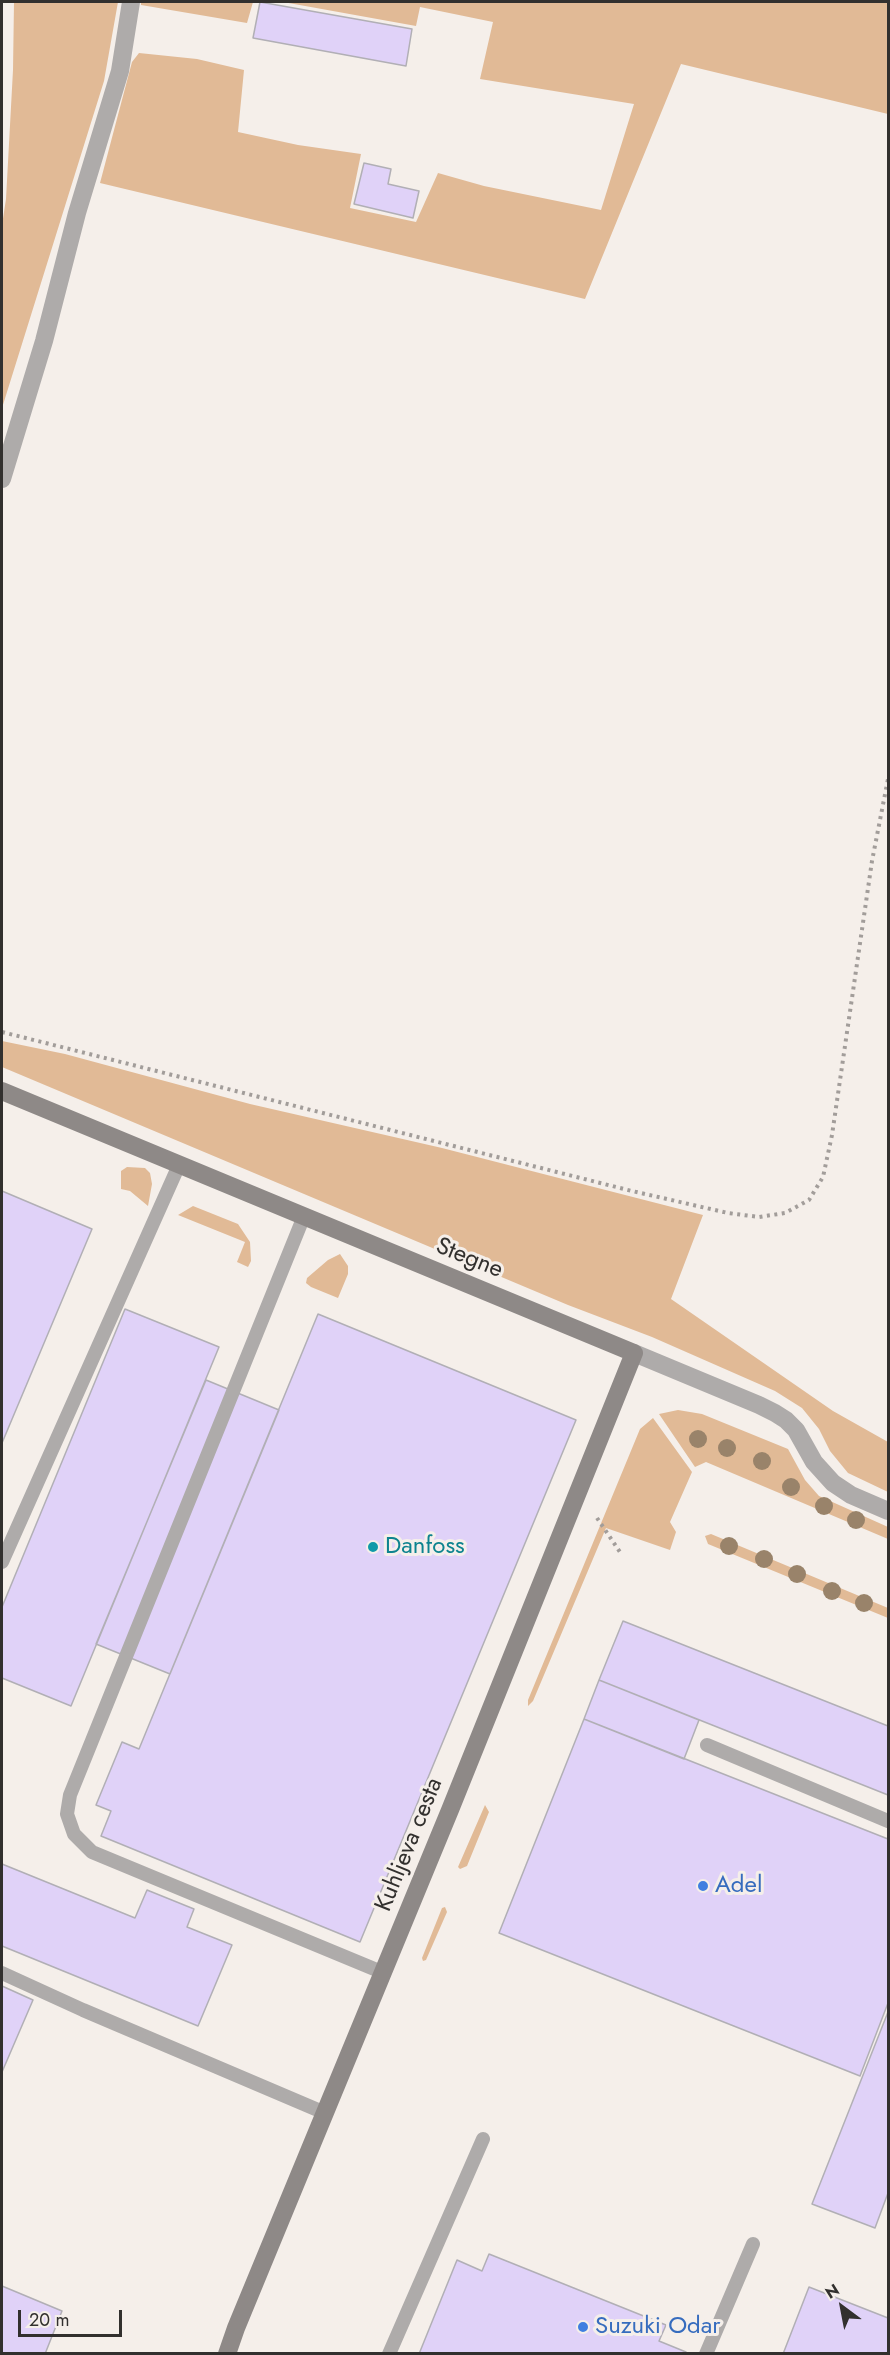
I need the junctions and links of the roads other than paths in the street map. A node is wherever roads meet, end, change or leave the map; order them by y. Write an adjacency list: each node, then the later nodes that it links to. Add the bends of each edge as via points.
1 (130, 2): 2 (street, via 120,71)
2 (2, 479)
3 (2, 1091): 4 (street, Stegne)
4 (179, 1165): 5 (street, Stegne); 8 (lane)
5 (304, 1216): 6 (street, Stegne); 11 (lane, via 70,1795 68,1815 74,1834 92,1852)
6 (634, 1353): 7 (street, Stegne, via 775,1413 796,1430 814,1462 833,1483 851,1496); 11 (street, Kuhljeva cesta)
7 (888, 1511)
8 (2, 1562)
9 (707, 1746): 10 (lane)
10 (888, 1821)
11 (384, 1972): 13 (street, Kuhljeva cesta)
12 (2, 1973): 13 (lane)
13 (325, 2113): 16 (street, Kuhljeva cesta)
14 (483, 2139): 17 (lane)
15 (753, 2244): 18 (lane)
16 (227, 2354)
17 (389, 2354)
18 (706, 2354)

